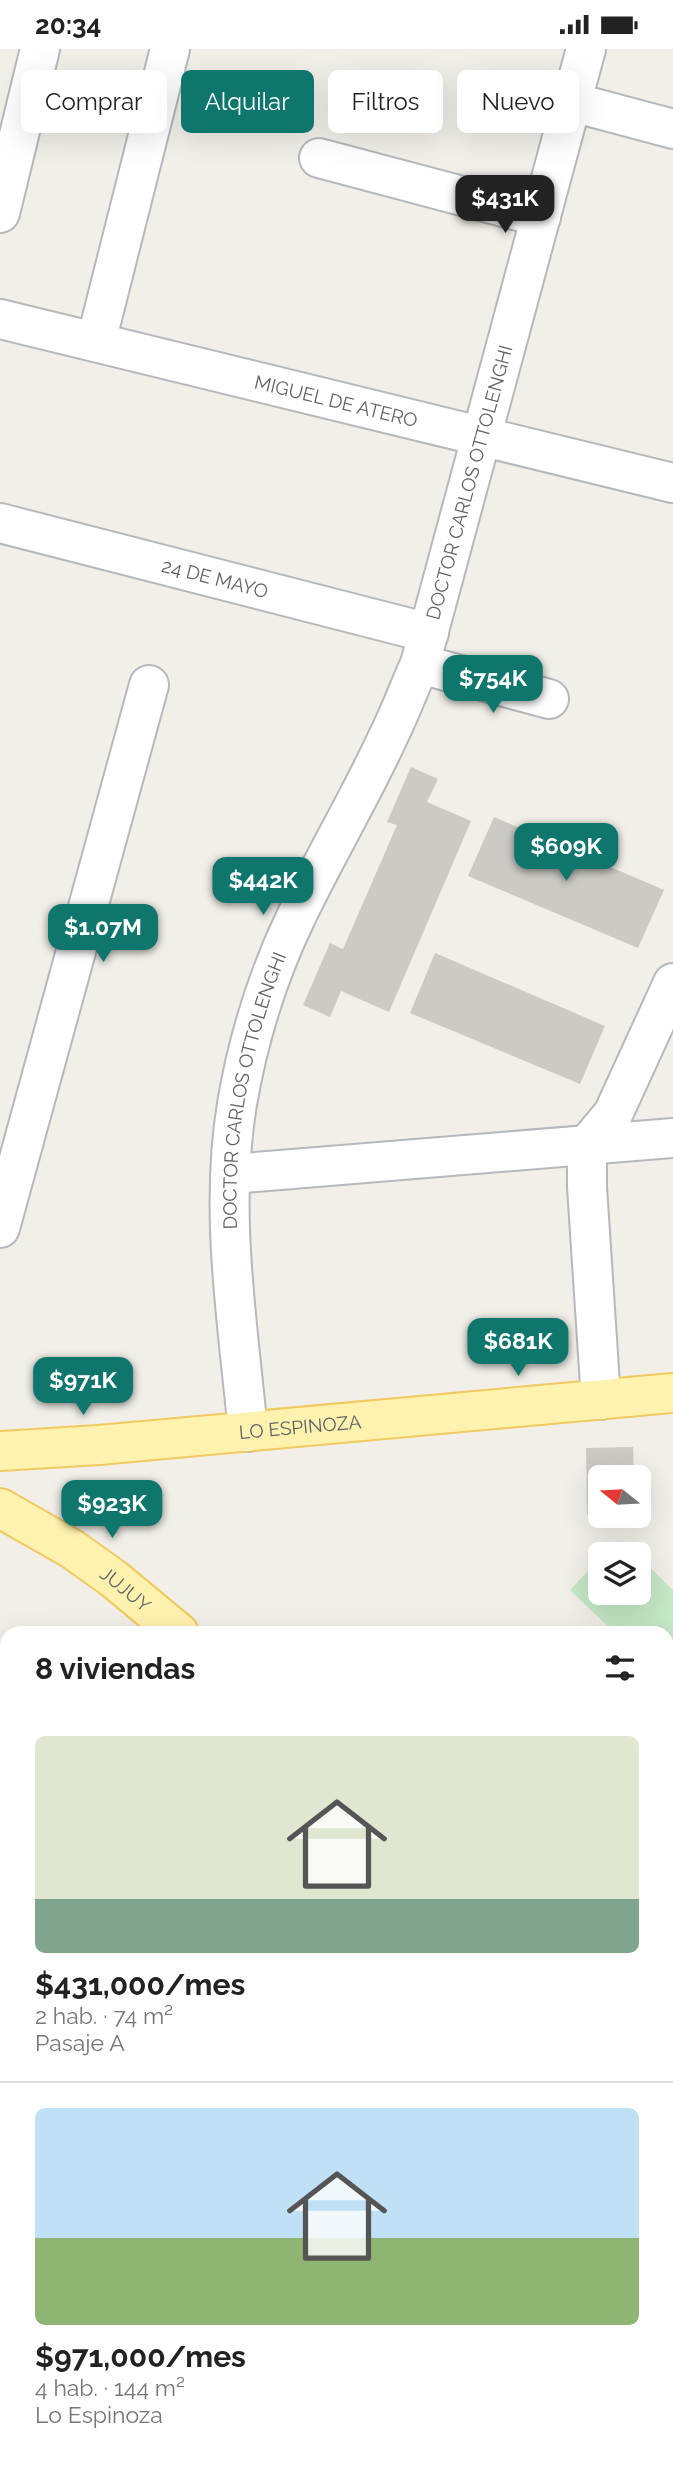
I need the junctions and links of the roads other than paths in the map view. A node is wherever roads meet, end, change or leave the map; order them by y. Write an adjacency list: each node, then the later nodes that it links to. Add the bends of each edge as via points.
1 (40, 49): 9 (street)
2 (170, 49): 12 (street)
3 (586, 49): 4 (street, DOCTOR CARLOS OTTOLENGHI)
4 (579, 76)
5 (579, 104): 6 (street)
6 (673, 129)
7 (564, 133): 10 (street, DOCTOR CARLOS OTTOLENGHI)
8 (319, 158): 10 (street)
9 (0, 213)
10 (541, 218): 13 (street, DOCTOR CARLOS OTTOLENGHI)
11 (0, 319): 12 (street, MIGUEL DE ATERO)
12 (96, 342): 13 (street, MIGUEL DE ATERO)
13 (482, 436): 14 (street, MIGUEL DE ATERO); 16 (street, DOCTOR CARLOS OTTOLENGHI)
14 (673, 483)
15 (0, 523): 16 (street, 24 DE MAYO)
16 (424, 649): 18 (street, 24 DE MAYO); 22 (street, DOCTOR CARLOS OTTOLENGHI, via 388,738 277,959 245,1067)
17 (149, 685): 23 (street)
18 (549, 699)
19 (673, 983): 21 (street, via 613,1114)
20 (673, 1137): 21 (street)
21 (587, 1145): 22 (street); 25 (street)
22 (231, 1174): 26 (street, DOCTOR CARLOS OTTOLENGHI, via 233,1268)
23 (0, 1228)
24 (673, 1393): 25 (main road, LO ESPINOZA)
25 (601, 1400): 26 (main road, LO ESPINOZA)
26 (248, 1432): 27 (main road, LO ESPINOZA)
27 (0, 1451)
28 (0, 1508): 29 (main road, JUJUY, via 72,1549)
29 (171, 1626)

